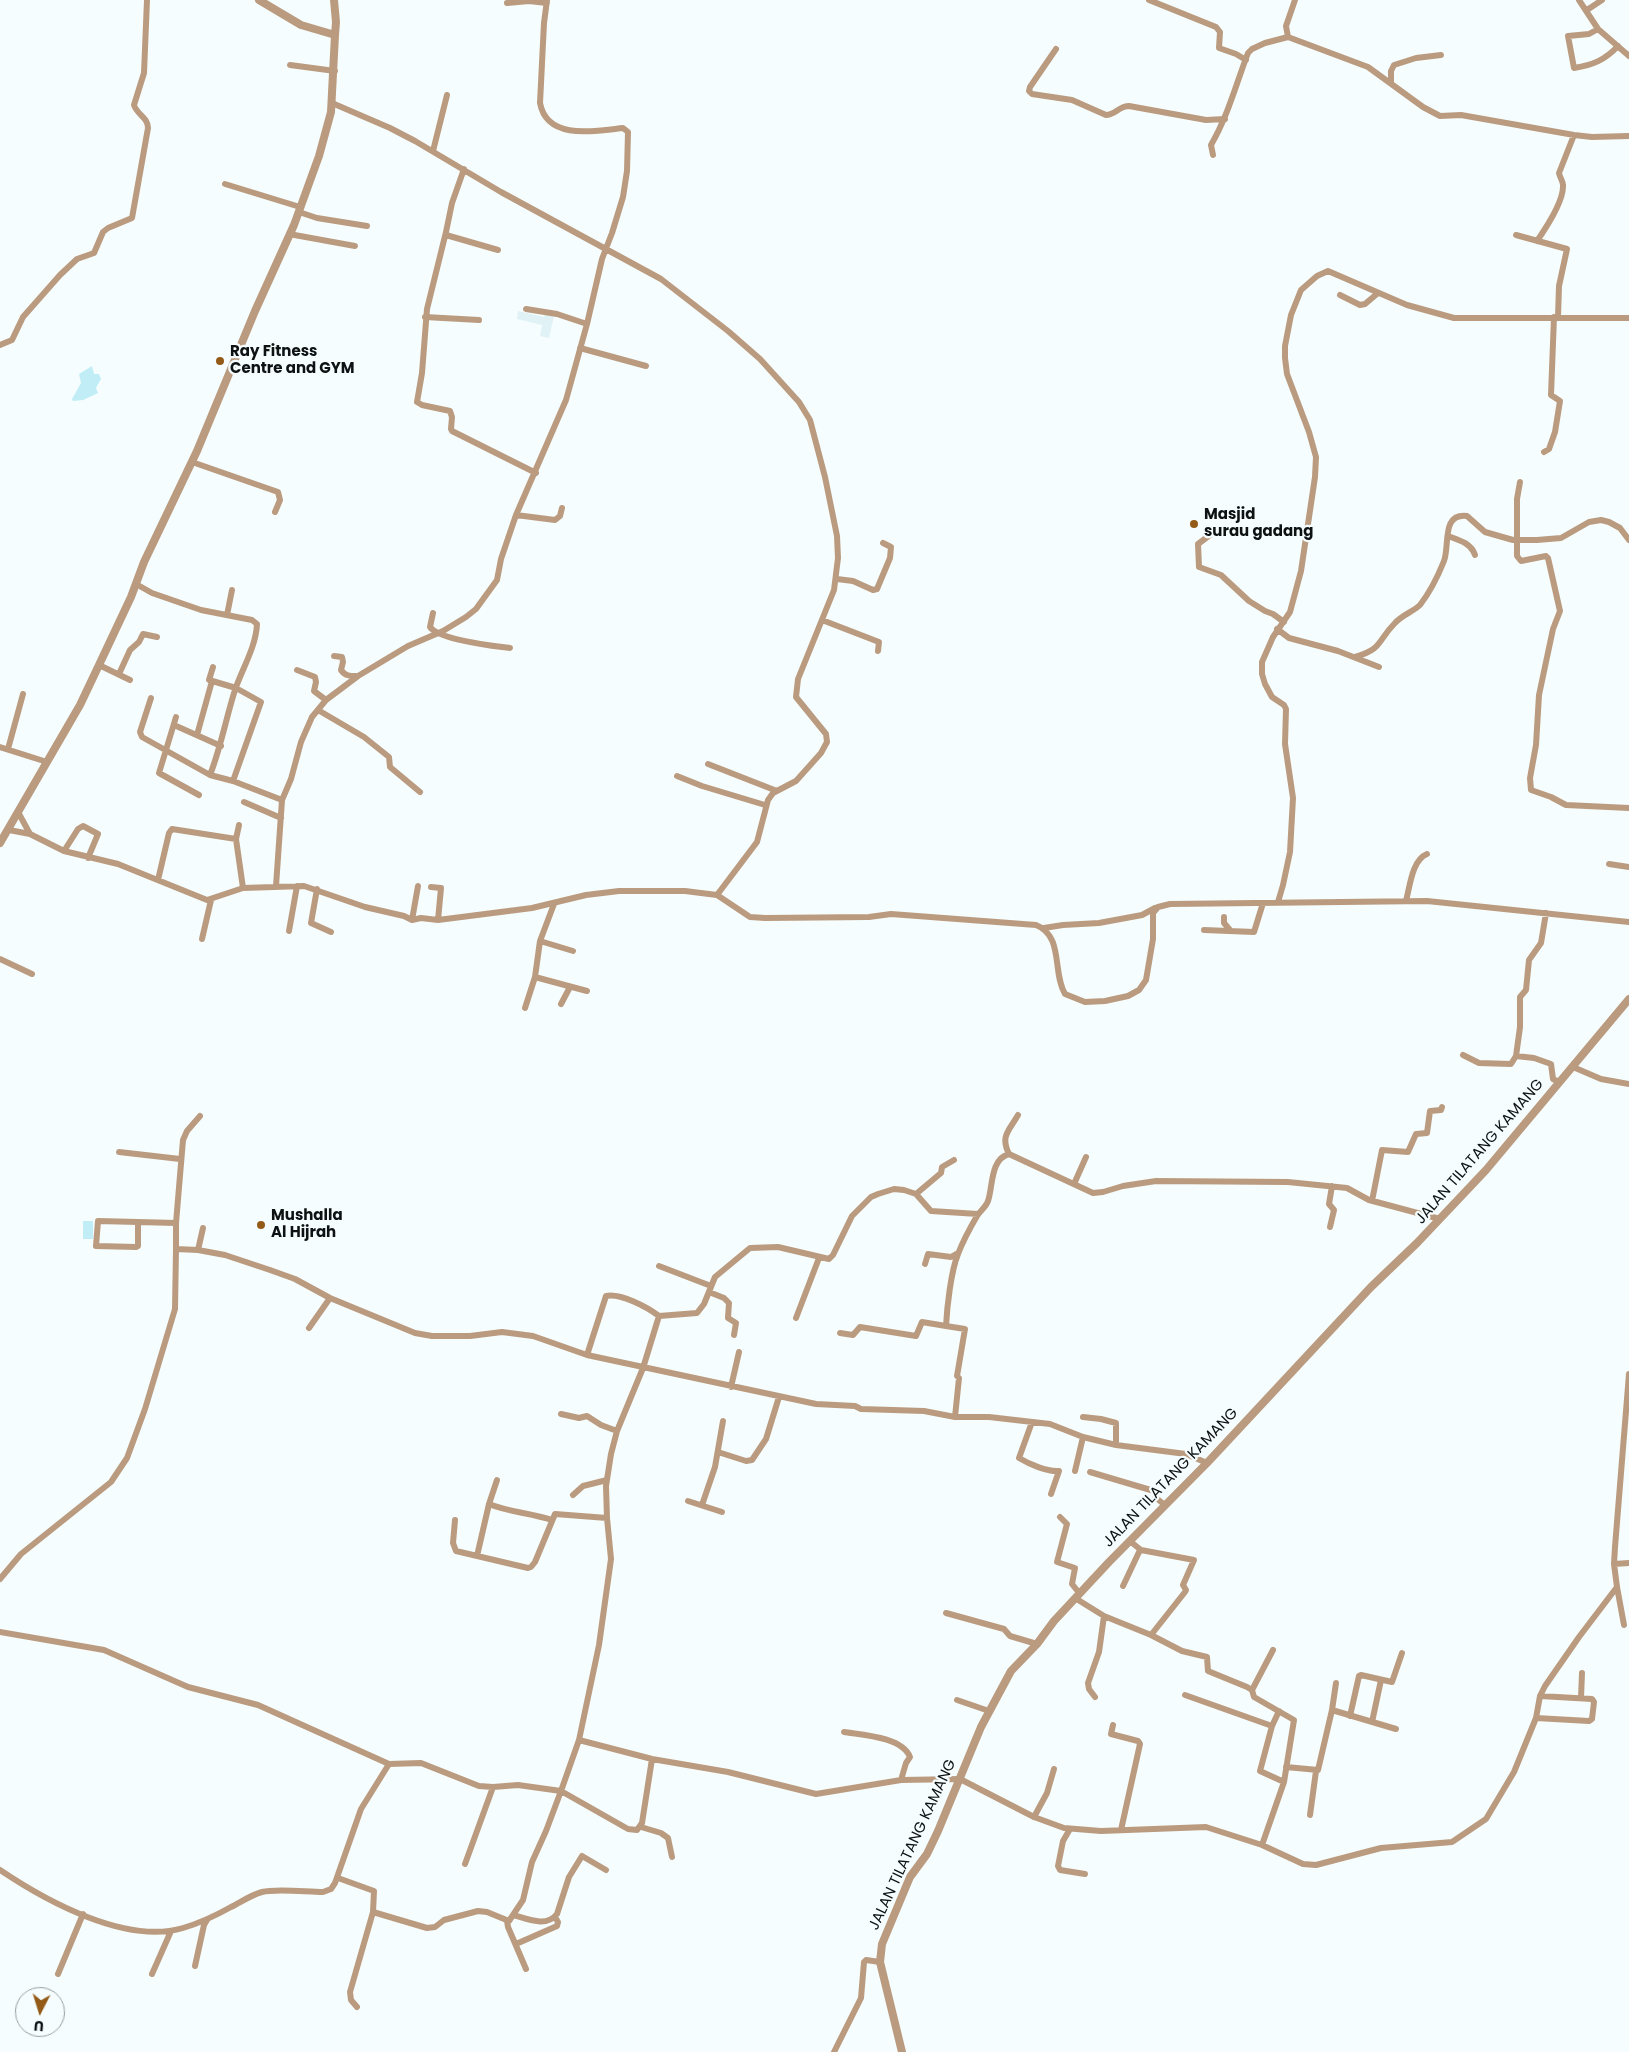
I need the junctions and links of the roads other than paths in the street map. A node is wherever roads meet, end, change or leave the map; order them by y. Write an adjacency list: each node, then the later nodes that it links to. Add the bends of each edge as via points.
1 (147, 0): 50 (street, via 144,73 134,105 147,120 148,128 132,218 103,232 94,253 77,259 60,275 23,317 12,340)
2 (260, 0): 13 (street, via 301,25)
3 (334, 0): 11 (street)
4 (1148, 0): 20 (street, via 1216,27 1220,32 1219,48)
5 (1296, 0): 15 (street, via 1286,26)
6 (1579, 0): 10 (street)
7 (1602, 0): 10 (street)
8 (547, 1): 9 (street); 40 (street, via 542,110 550,120 567,130 583,132 623,128 628,132 625,189)
9 (507, 4)
10 (1586, 10): 12 (street)
11 (336, 22): 13 (street); 14 (street)
12 (1598, 29): 16 (street); 16 (street, via 1589,34 1568,36 1574,68 1595,64)
13 (320, 32): 14 (street)
14 (335, 35): 22 (street)
15 (1288, 37): 20 (street, via 1252,49); 23 (street, via 1368,67)
16 (1618, 46): 19 (street)
17 (1056, 49): 26 (street, via 1030,87 1032,94 1072,100 1106,115 1127,106 1206,120)
18 (1440, 54): 23 (street, via 1394,64)
19 (1629, 56)
20 (1246, 60): 26 (street)
21 (290, 65): 22 (street)
22 (334, 71): 25 (street)
23 (1390, 82): 27 (street, via 1423,108 1440,116 1461,115)
24 (447, 95): 29 (street)
25 (332, 104): 29 (street, via 390,128); 33 (street, via 324,141)
26 (1225, 119): 30 (street, via 1211,145)
27 (1574, 135): 28 (street); 38 (street, via 1559,174 1562,194)
28 (1629, 136)
29 (432, 151): 31 (street)
30 (1213, 154)
31 (464, 169): 36 (street, via 452,203); 40 (street)
32 (225, 184): 33 (street)
33 (300, 210): 34 (street, via 317,218); 35 (street)
34 (367, 226)
35 (289, 234): 39 (street); 54 (street)
36 (446, 235): 41 (street); 45 (street)
37 (1516, 235): 38 (street)
38 (1537, 241): 46 (street, via 1567,249)
39 (355, 246)
40 (606, 249): 49 (street); 66 (street, via 661,279 708,314 760,359 804,410 810,420 831,501 837,536)
41 (498, 250)
42 (1378, 293): 43 (street, via 1360,305); 46 (street, via 1454,318); 72 (street, via 1328,271 1301,290 1290,315 1285,365 1309,432 1316,467 1303,565 1290,612)
43 (1340, 295)
44 (526, 309): 49 (street)
45 (425, 317): 48 (street); 55 (street, via 417,402 450,412 452,431)
46 (1556, 317): 47 (street); 53 (street, via 1550,394 1560,401 1551,447)
47 (1629, 318)
48 (479, 320)
49 (588, 324): 51 (street)
50 (0, 345)
51 (580, 348): 52 (street); 55 (street, via 566,400)
52 (646, 366)
53 (1544, 452)
54 (192, 462): 58 (street, via 278,492 280,500); 67 (street)
55 (536, 473): 59 (street)
56 (1520, 482): 63 (street)
57 (562, 508): 59 (street, via 555,520)
58 (275, 512)
59 (516, 515): 74 (street, via 493,587 466,618)
60 (1214, 532): 72 (street, via 1199,543 1198,564 1202,569 1218,574 1249,601)
61 (1448, 536): 63 (street, via 1451,521 1464,515 1489,534); 65 (street, via 1464,542); 79 (street, via 1443,563 1419,606 1396,621 1376,649)
62 (1629, 540): 63 (street, via 1620,528 1601,520 1589,522 1561,538)
63 (1517, 541): 111 (street, via 1516,552 1521,562 1548,558 1560,611 1539,695 1531,790 1566,805)
64 (883, 543): 66 (street, via 890,547 890,558 877,589)
65 (1475, 555)
66 (837, 579): 71 (street)
67 (136, 584): 70 (street, via 152,593); 80 (street)
68 (232, 590): 70 (street)
69 (432, 613): 74 (street, via 430,627)
70 (226, 615): 88 (street, via 257,624)
71 (822, 620): 77 (street, via 879,642); 105 (street, via 798,679 796,697 827,736 827,742 796,781)
72 (1284, 622): 73 (street)
73 (1277, 630): 79 (street, via 1289,638); 134 (street, via 1265,655 1262,674 1272,697 1286,709 1285,744 1294,798 1292,838)
74 (438, 633): 76 (street, via 458,640); 85 (street, via 408,646)
75 (157, 637): 84 (street, via 143,634 130,650)
76 (510, 648)
77 (878, 651)
78 (334, 656): 85 (street, via 342,657 343,673)
79 (1355, 657): 82 (street)
80 (99, 665): 84 (street); 100 (street)
81 (212, 667): 87 (street, via 209,680)
82 (1379, 667)
83 (297, 670): 91 (street, via 315,677 314,691)
84 (119, 674): 86 (street)
85 (358, 676): 91 (street)
86 (130, 680)
87 (212, 681): 88 (street); 95 (street)
88 (236, 688): 96 (street); 104 (street, via 261,702)
89 (23, 694): 98 (street)
90 (151, 698): 99 (street, via 139,734)
91 (326, 700): 92 (street)
92 (318, 710): 106 (street, via 369,740 389,757 390,767); 108 (street, via 308,725)
93 (176, 717): 94 (street)
94 (174, 725): 95 (street); 99 (street)
95 (197, 735): 96 (street)
96 (221, 746): 102 (street)
97 (0, 747): 98 (street)
98 (8, 749): 100 (street)
99 (165, 749): 102 (street); 107 (street, via 159,773)
100 (47, 762): 112 (street)
101 (708, 764): 105 (street)
102 (210, 775): 104 (street)
103 (677, 776): 110 (street)
104 (233, 781): 108 (street)
105 (778, 790): 110 (street)
106 (420, 792)
107 (199, 795)
108 (282, 800): 113 (street)
109 (244, 802): 113 (street)
110 (765, 805): 131 (street, via 757,842)
111 (1629, 808)
112 (18, 812): 115 (street); 116 (street)
113 (281, 818): 125 (street)
114 (239, 825): 117 (street)
115 (9, 830): 116 (street); 118 (street)
116 (30, 834): 119 (street)
117 (236, 839): 124 (street, via 172,829 168,833); 129 (street)
118 (0, 844)
119 (64, 851): 121 (street); 121 (street, via 83,826 98,834)
120 (1427, 854): 133 (street, via 1416,863)
121 (88, 858): 124 (street, via 118,864)
122 (1609, 864): 123 (street)
123 (1629, 867)
124 (158, 880): 132 (street)
125 (276, 886): 126 (street); 129 (street)
126 (297, 886): 130 (street); 146 (street)
127 (418, 886): 140 (street)
128 (431, 887): 141 (street, via 441,888)
129 (243, 888): 132 (street)
130 (316, 889): 140 (street); 147 (street, via 311,923)
131 (717, 895): 136 (street, via 686,891 619,891 586,895); 143 (street, via 750,917 891,914)
132 (211, 900): 148 (street)
133 (1406, 901): 134 (street); 138 (street, via 1448,902)
134 (1278, 902): 135 (street)
135 (1263, 903): 137 (street); 145 (street, via 1254,932)
136 (554, 904): 141 (street); 149 (street)
137 (1158, 907): 143 (street, via 1142,915 1099,923); 143 (street, via 1152,916 1153,939 1146,980 1139,990 1128,996 1105,1001 1085,1002 1066,994 1059,979 1054,944)
138 (1546, 913): 142 (street); 160 (street, via 1542,941 1529,960 1526,990 1520,997)
139 (1224, 917): 145 (street, via 1224,923)
140 (412, 920): 141 (street)
141 (438, 920)
142 (1629, 922)
143 (1044, 928)
144 (1204, 930): 145 (street)
145 (1230, 930)
146 (289, 931)
147 (331, 932)
148 (202, 939)
149 (540, 941): 150 (street); 153 (street)
150 (573, 951)
151 (0, 959): 152 (street)
152 (32, 974)
153 (535, 978): 154 (street); 158 (street)
154 (570, 987): 155 (street); 157 (street)
155 (587, 991)
156 (1629, 999): 161 (street, JALAN TILATANG KAMANG)
157 (561, 1004)
158 (525, 1008)
159 (1463, 1055): 160 (street, via 1478,1064 1506,1065 1511,1064)
160 (1516, 1056): 162 (street, via 1551,1064 1553,1079)
161 (1573, 1067): 162 (street, JALAN TILATANG KAMANG); 163 (street, via 1601,1079)
162 (1559, 1082): 177 (street, JALAN TILATANG KAMANG, via 1486,1170)
163 (1629, 1084)
164 (1442, 1108): 175 (street, via 1430,1112 1427,1132 1416,1134 1408,1152 1382,1150)
165 (1018, 1115): 168 (street, via 1005,1138 1004,1145)
166 (200, 1116): 170 (street, via 185,1134)
167 (119, 1152): 170 (street)
168 (1009, 1154): 172 (street); 176 (street, via 1000,1161 991,1180 988,1202)
169 (1086, 1157): 172 (street)
170 (180, 1159): 179 (street)
171 (954, 1160): 174 (street, via 942,1167 941,1173)
172 (1074, 1184): 173 (street, via 1098,1194 1162,1180)
173 (1332, 1186): 175 (street, via 1347,1188); 180 (street, via 1328,1204 1334,1210)
174 (916, 1194): 176 (street, via 932,1211); 185 (street, via 894,1189 871,1197 849,1220 831,1257)
175 (1372, 1201): 177 (street)
176 (978, 1214): 184 (street)
177 (1440, 1219): 211 (street, JALAN TILATANG KAMANG, via 1371,1287)
178 (138, 1222): 178 (street, via 138,1246 96,1246 98,1221); 179 (street)
179 (176, 1223): 182 (street)
180 (1330, 1227)
181 (203, 1228): 183 (street)
182 (176, 1249): 183 (street); 232 (street, via 175,1308 127,1458 111,1482 25,1550)
183 (198, 1250): 189 (street, via 236,1258 294,1279)
184 (958, 1253): 186 (street, via 951,1257 928,1254); 192 (street)
185 (819, 1258): 188 (street, via 778,1247 750,1248 715,1277); 191 (street)
186 (925, 1264)
187 (659, 1266): 188 (street)
188 (710, 1289): 190 (street, via 697,1313); 195 (street, via 729,1303 728,1318 736,1323)
189 (330, 1298): 193 (street); 197 (street, via 424,1335 470,1336 502,1332 528,1335)
190 (660, 1316): 197 (street, via 643,1305 613,1295 606,1296); 198 (street)
191 (796, 1318)
192 (946, 1326): 194 (street, via 922,1322 916,1336 860,1327 853,1335); 203 (street, via 965,1329 957,1376)
193 (309, 1328)
194 (840, 1333)
195 (734, 1335)
196 (739, 1352): 200 (street)
197 (587, 1355): 198 (street)
198 (642, 1368): 200 (street); 207 (street)
199 (1629, 1374): 231 (street)
200 (731, 1387): 201 (street)
201 (779, 1397): 203 (street, via 816,1404 924,1411); 210 (street, via 766,1439 752,1460)
202 (561, 1414): 207 (street, via 579,1418 588,1416 600,1425)
203 (955, 1417): 206 (street)
204 (1083, 1417): 209 (street, via 1116,1423)
205 (723, 1421): 210 (street)
206 (1032, 1422): 208 (street, via 1054,1425); 216 (street, via 1019,1458 1059,1471)
207 (616, 1430): 215 (street)
208 (1083, 1437): 209 (street); 212 (street)
209 (1116, 1445): 211 (street, via 1186,1454)
210 (718, 1452): 220 (street)
211 (1207, 1463): 221 (street, JALAN TILATANG KAMANG)
212 (1075, 1471)
213 (1090, 1472): 221 (street, via 1154,1491 1156,1498)
214 (497, 1480): 219 (street)
215 (607, 1480): 217 (street, via 583,1486); 224 (street)
216 (1051, 1494)
217 (574, 1495)
218 (688, 1501): 220 (street)
219 (489, 1504): 226 (street); 229 (street)
220 (702, 1505): 222 (street)
221 (1165, 1505): 227 (street, JALAN TILATANG KAMANG)
222 (722, 1512)
223 (1060, 1517): 235 (street, via 1067,1524 1057,1562 1075,1568 1072,1584)
224 (607, 1518): 226 (street, via 555,1514); 263 (street, via 611,1559 599,1646)
225 (455, 1520): 229 (street, via 454,1548)
226 (552, 1520): 229 (street, via 532,1567)
227 (1131, 1542): 228 (street); 235 (street, JALAN TILATANG KAMANG)
228 (1140, 1550): 233 (street); 240 (street, via 1194,1560 1183,1585 1185,1592)
229 (477, 1556)
230 (1629, 1563): 231 (street)
231 (1614, 1564): 234 (street)
232 (0, 1579)
233 (1123, 1586)
234 (1617, 1587): 238 (street); 249 (street)
235 (1078, 1596): 237 (street); 241 (street, JALAN TILATANG KAMANG)
236 (946, 1613): 241 (street, via 1004,1629 1010,1636)
237 (1104, 1616): 240 (street); 250 (street, via 1099,1652 1088,1684)
238 (1624, 1625)
239 (0, 1632): 265 (street, via 104,1650 188,1687 258,1705)
240 (1151, 1635): 247 (street, via 1182,1651 1207,1657 1208,1670)
241 (1037, 1644): 254 (street, JALAN TILATANG KAMANG, via 1010,1671)
242 (1273, 1650): 247 (street)
243 (1402, 1653): 245 (street, via 1393,1681)
244 (1582, 1673): 251 (street)
245 (1381, 1680): 256 (street, via 1358,1676); 258 (street)
246 (1336, 1683): 253 (street)
247 (1252, 1690): 255 (street, via 1252,1695)
248 (1185, 1695): 260 (street)
249 (1540, 1696): 251 (street); 257 (street)
250 (1095, 1697)
251 (1581, 1698): 257 (street, via 1594,1702 1590,1721)
252 (957, 1700): 254 (street)
253 (1332, 1710): 256 (street); 268 (street)
254 (989, 1711): 269 (street, JALAN TILATANG KAMANG)
255 (1279, 1711): 260 (street); 266 (street, via 1295,1722)
256 (1350, 1716): 258 (street)
257 (1536, 1718): 279 (street, via 1514,1772 1489,1816 1452,1842 1381,1848 1312,1865)
258 (1372, 1722): 261 (street)
259 (1113, 1725): 278 (street, via 1110,1734 1140,1744)
260 (1272, 1726): 271 (street, via 1260,1771)
261 (1396, 1729)
262 (844, 1732): 270 (street, via 886,1739 903,1748 910,1757)
263 (579, 1740): 264 (street); 273 (street)
264 (652, 1759): 270 (street, via 728,1772 816,1794); 276 (street)
265 (389, 1764): 272 (street, via 417,1762 472,1784); 285 (street, via 359,1813)
266 (1286, 1767): 268 (street); 271 (street)
267 (1054, 1769): 275 (street, via 1047,1793)
268 (1316, 1771): 274 (street)
269 (960, 1779): 270 (street); 275 (street); 294 (street, JALAN TILATANG KAMANG, via 930,1846 910,1877 885,1936)
270 (901, 1780)
271 (1284, 1782): 279 (street)
272 (493, 1787): 273 (street, via 518,1785); 281 (street)
273 (561, 1791): 276 (street, via 628,1829); 288 (street, via 532,1862 523,1900)
274 (1310, 1814)
275 (1034, 1817): 277 (street)
276 (641, 1827): 280 (street, via 668,1838)
277 (1070, 1829): 278 (street); 284 (street, via 1062,1841 1058,1866 1060,1870)
278 (1121, 1830): 279 (street, via 1206,1827)
279 (1262, 1845)
280 (672, 1858)
281 (465, 1864)
282 (0, 1870): 287 (street, via 52,1902)
283 (606, 1870): 289 (street, via 584,1856 580,1857)
284 (1085, 1874)
285 (338, 1878): 286 (street, via 374,1891); 290 (street, via 331,1890 323,1892 262,1892)
286 (373, 1912): 291 (street, via 428,1928 478,1911); 299 (street, via 350,1992)
287 (83, 1914): 292 (street, via 136,1932); 297 (street)
288 (514, 1915): 289 (street, via 540,1922); 291 (street)
289 (555, 1917): 293 (street, via 557,1926)
290 (207, 1920): 292 (street); 295 (street)
291 (508, 1921): 293 (street)
292 (170, 1931): 298 (street)
293 (516, 1944): 296 (street)
294 (880, 1962): 300 (street, via 864,1962 860,1998); 301 (street, JALAN TILATANG KAMANG)
295 (195, 1966)
296 (526, 1969)
297 (58, 1974)
298 (152, 1974)
299 (357, 2007)
300 (834, 2052)
301 (902, 2052)

